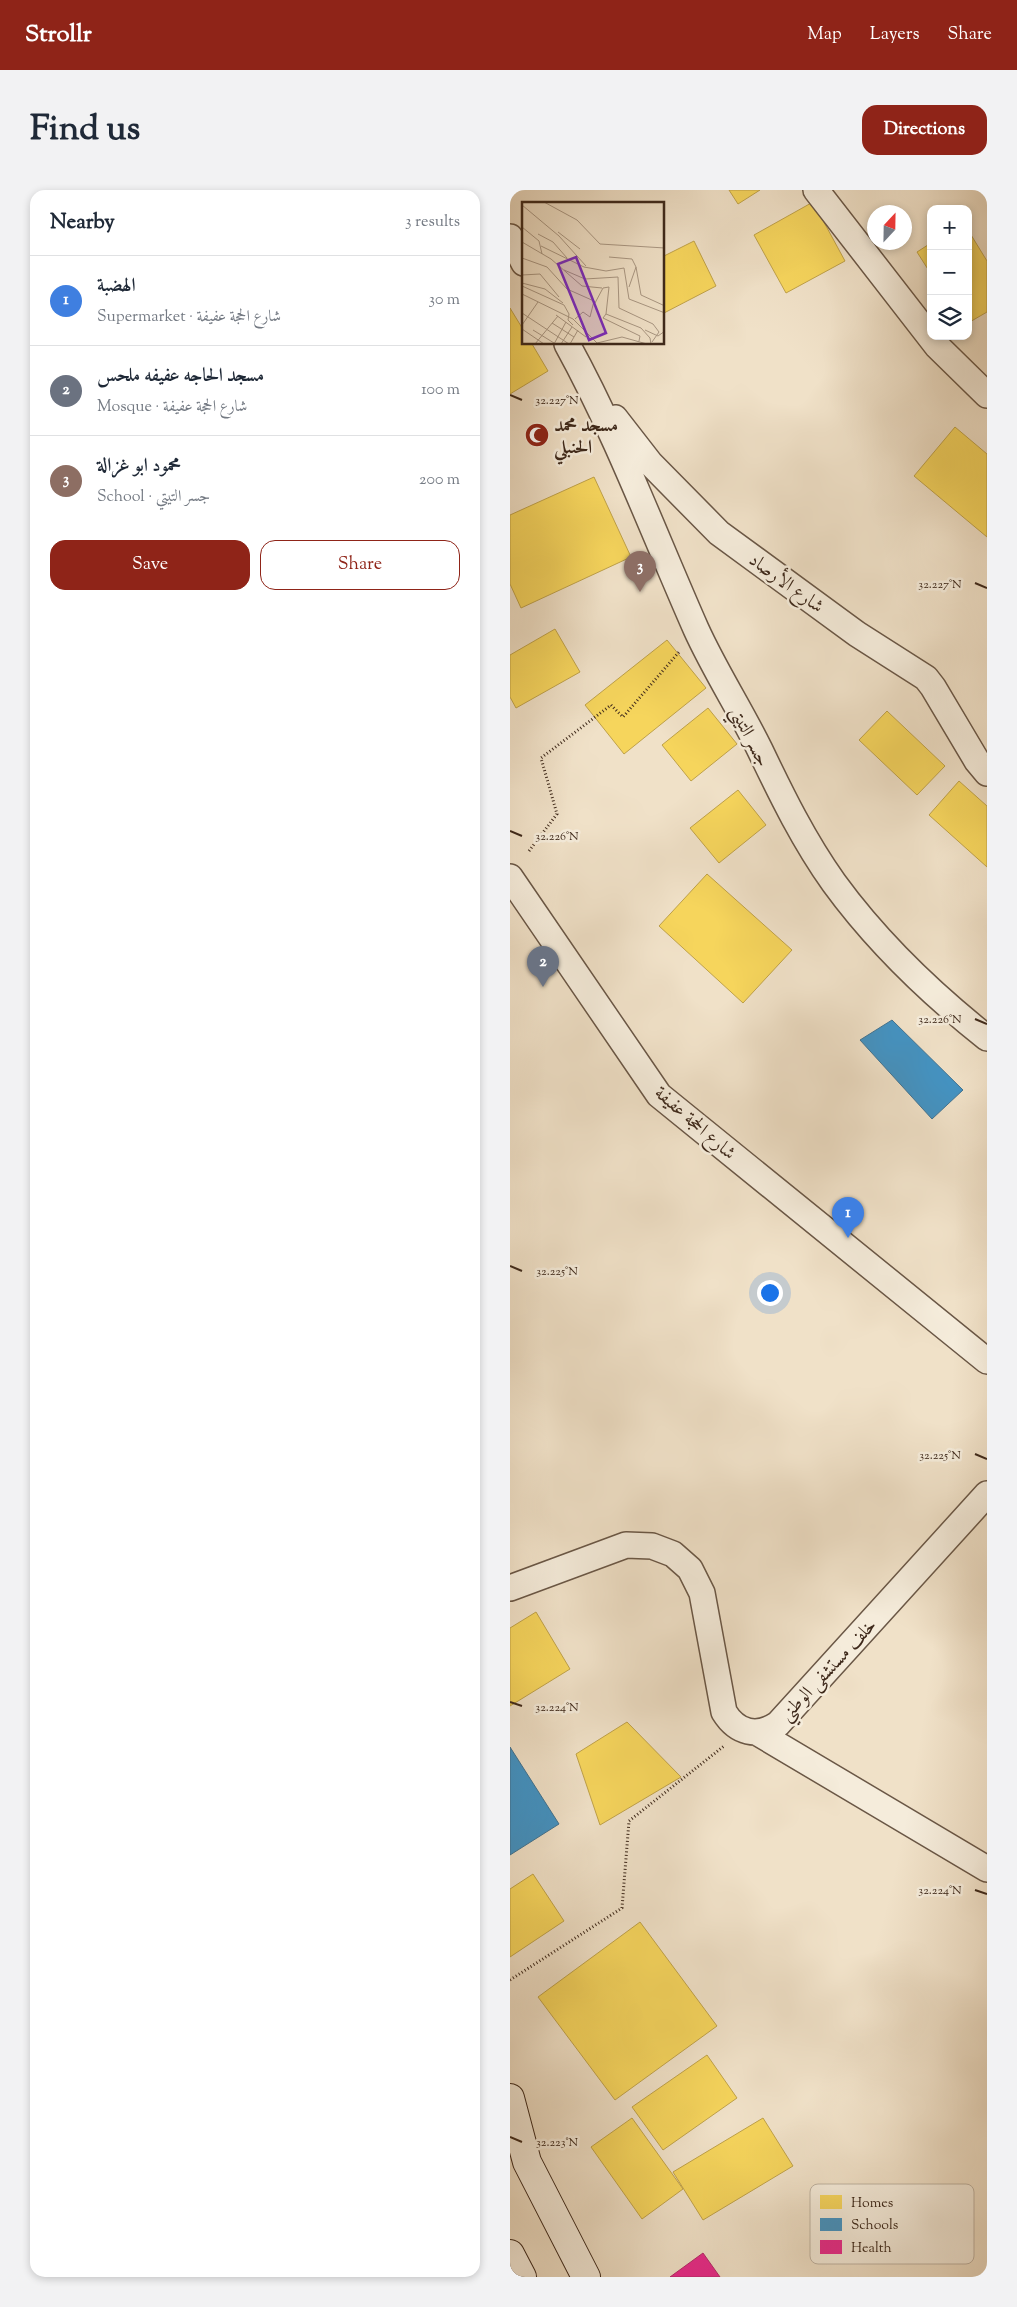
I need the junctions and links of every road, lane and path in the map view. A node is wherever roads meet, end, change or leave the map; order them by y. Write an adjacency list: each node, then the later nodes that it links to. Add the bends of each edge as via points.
1 (816, 190): 6 (street, via 937,346)
2 (510, 237): 3 (street)
3 (522, 259)
4 (568, 345): 5 (street)
5 (589, 384): 7 (street, جسر التيتي); 8 (street, شارع الأرصاد, via 650,463 719,533 857,634 926,678)
6 (987, 395)
7 (697, 631): 9 (path, via 624,717 611,705 541,758 557,814); 11 (street, جسر التيتي, via 760,749 786,806 834,882 861,918 903,964)
8 (987, 773)
9 (529, 851)
10 (510, 877): 12 (street, شارع الحجة عفيفة, via 659,1095)
11 (987, 1038)
12 (987, 1361)
13 (987, 1494): 15 (street, خلف مستشفى الوطني, via 778,1724 768,1730)
14 (510, 1588): 15 (street, via 626,1545 641,1544 663,1549 682,1561 697,1579 724,1712 730,1722)
15 (751, 1732): 16 (street); 17 (path, via 628,1821 622,1908)
16 (987, 1869)
17 (510, 1980)
18 (510, 2098): 21 (main road, via 527,2162)
19 (510, 2254): 20 (main road)
20 (522, 2277)
21 (586, 2277)

